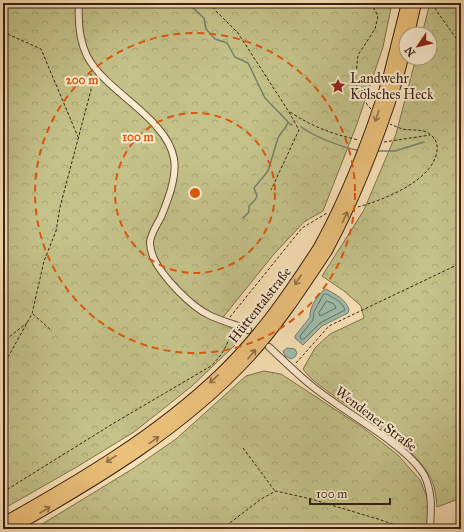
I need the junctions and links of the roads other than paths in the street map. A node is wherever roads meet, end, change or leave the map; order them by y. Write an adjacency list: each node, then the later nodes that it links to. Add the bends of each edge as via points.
1 (79, 3): 8 (street, via 80,34 87,56 103,77 153,122 172,152 175,167 172,186 165,208 151,235 150,247 155,260 192,305 209,315)
2 (407, 3): 6 (highway, Hüttentalstraße)
3 (416, 3): 4 (highway)
4 (411, 26)
5 (398, 66): 6 (highway, Hüttentalstraße)
6 (393, 80): 7 (highway, Hüttentalstraße, bridge)
7 (323, 249): 10 (highway, Hüttentalstraße, one-way to 10, via 239,354 197,395 127,449); 11 (highway, Hüttentalstraße, one-way to 7, via 132,456 203,401 250,355 277,324 302,289)
8 (248, 330)
9 (269, 347): 12 (street, Wendener Straße, via 313,387 410,458 428,485 431,497)
10 (3, 523)
11 (11, 529)
12 (430, 529)

